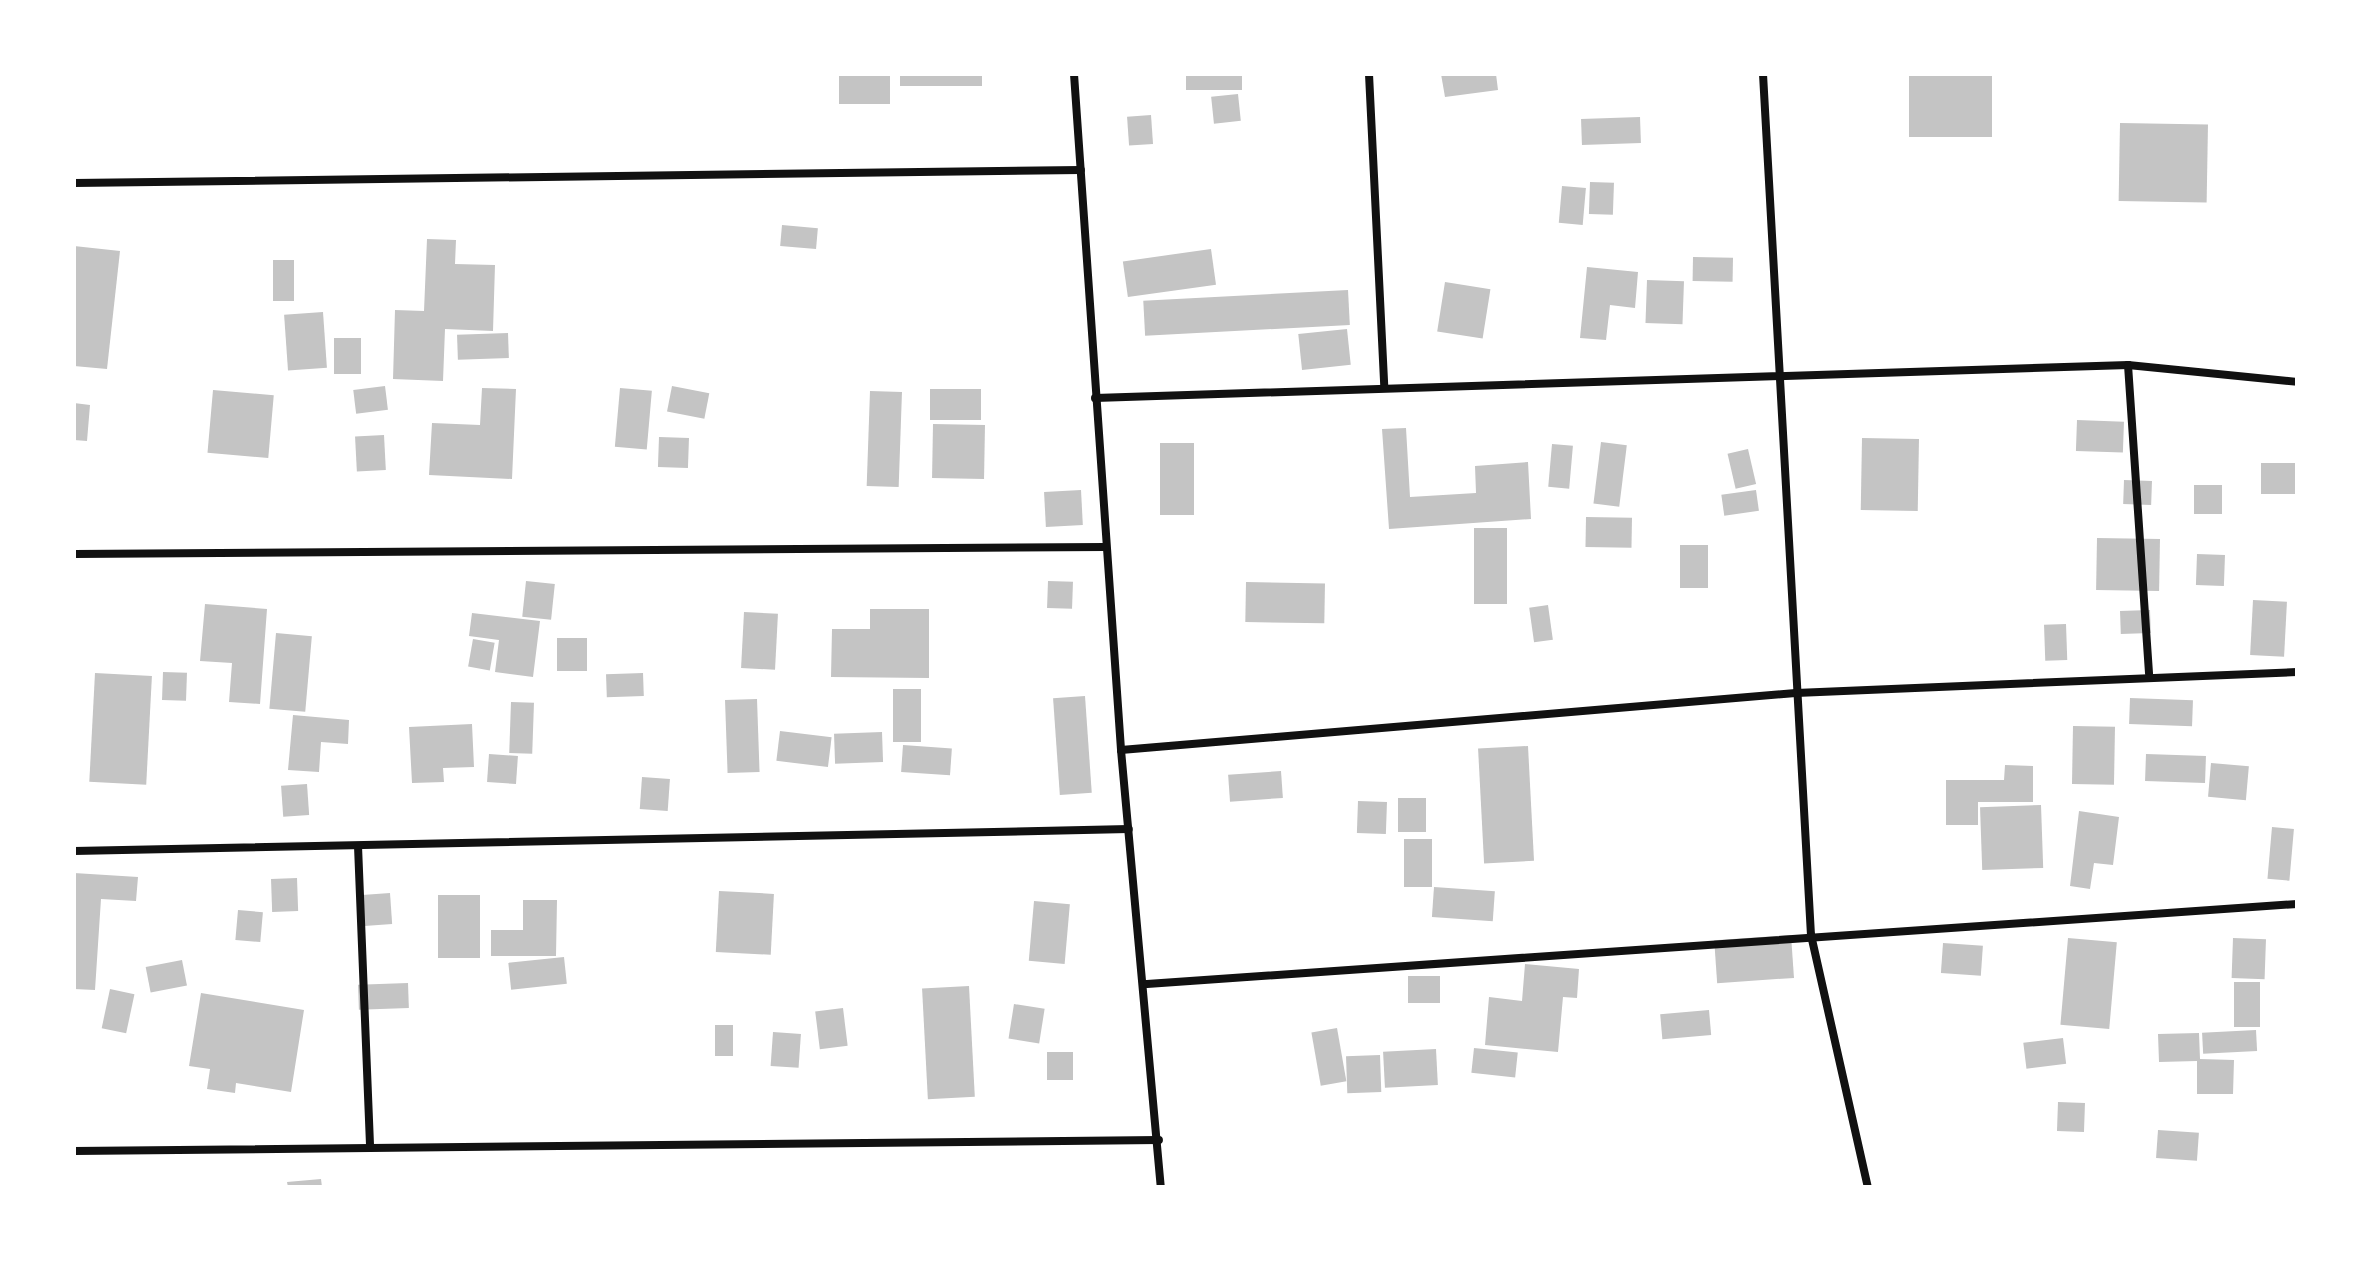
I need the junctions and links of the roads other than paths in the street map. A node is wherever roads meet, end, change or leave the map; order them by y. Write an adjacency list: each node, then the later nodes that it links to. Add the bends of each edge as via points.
1 (1074, 74): 4 (street)
2 (1369, 74): 9 (street)
3 (1763, 74): 7 (street)
4 (1081, 170): 5 (street); 10 (street)
5 (74, 183)
6 (2128, 365): 7 (street); 8 (street); 14 (street)
7 (1780, 377): 9 (street); 15 (street)
8 (2297, 382)
9 (1384, 386): 10 (street)
10 (1095, 398): 11 (street)
11 (1105, 547): 12 (street); 16 (street)
12 (74, 554)
13 (2297, 672): 14 (street)
14 (2149, 673): 15 (street)
15 (1796, 693): 16 (street); 21 (street)
16 (1121, 750): 17 (street)
17 (1129, 829): 18 (street); 22 (street)
18 (358, 846): 19 (street); 24 (street)
19 (74, 851)
20 (2297, 904): 21 (street)
21 (1811, 935): 22 (street); 27 (street)
22 (1147, 984): 23 (street)
23 (1159, 1140): 24 (street); 26 (street)
24 (370, 1148): 25 (street)
25 (74, 1151)
26 (1161, 1187)
27 (1868, 1187)

